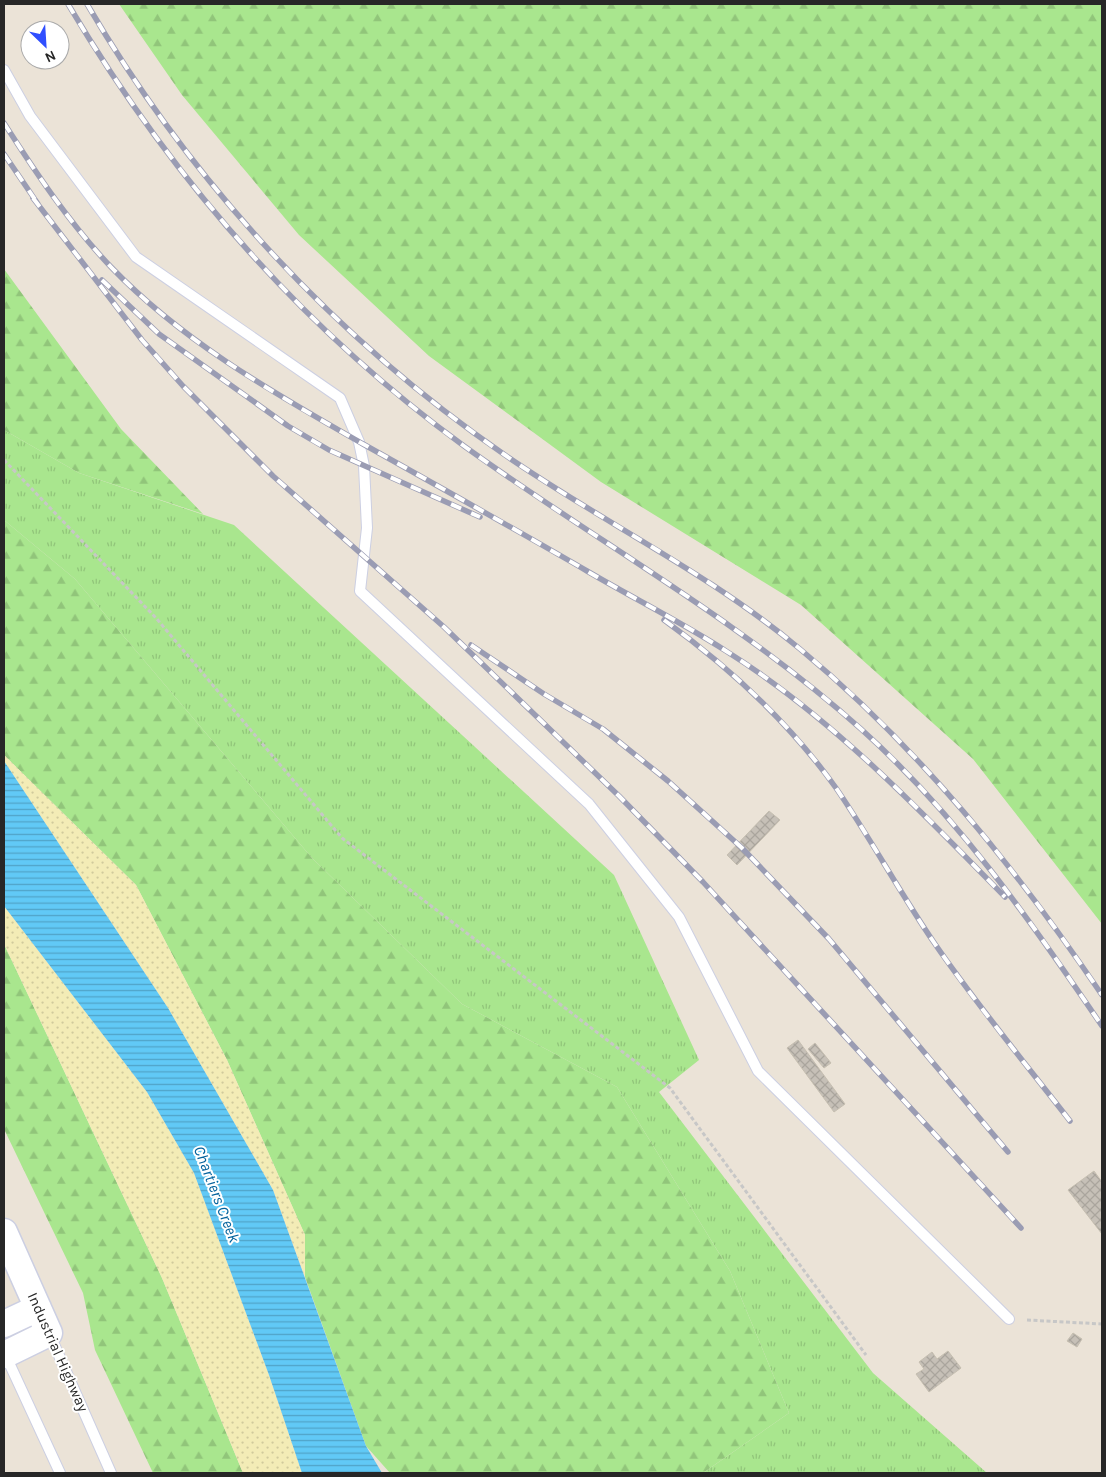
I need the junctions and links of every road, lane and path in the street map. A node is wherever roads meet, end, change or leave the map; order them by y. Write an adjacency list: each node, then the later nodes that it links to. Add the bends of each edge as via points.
1 (4, 70): 5 (lane, via 30,116 136,257 340,398 359,442 364,466 367,528 360,591 589,804 679,917 758,1071)
2 (4, 460): 10 (path, via 156,618 342,838 670,1088)
3 (4, 1232): 4 (street, Industrial Highway)
4 (38, 1308): 6 (street); 8 (street, Industrial Highway)
5 (1008, 1319): 7 (path)
6 (4, 1324)
7 (1102, 1324)
8 (49, 1333): 9 (street); 12 (lane, Industrial Highway)
9 (4, 1353): 11 (lane)
10 (866, 1355)
11 (60, 1473)
12 (111, 1473)

